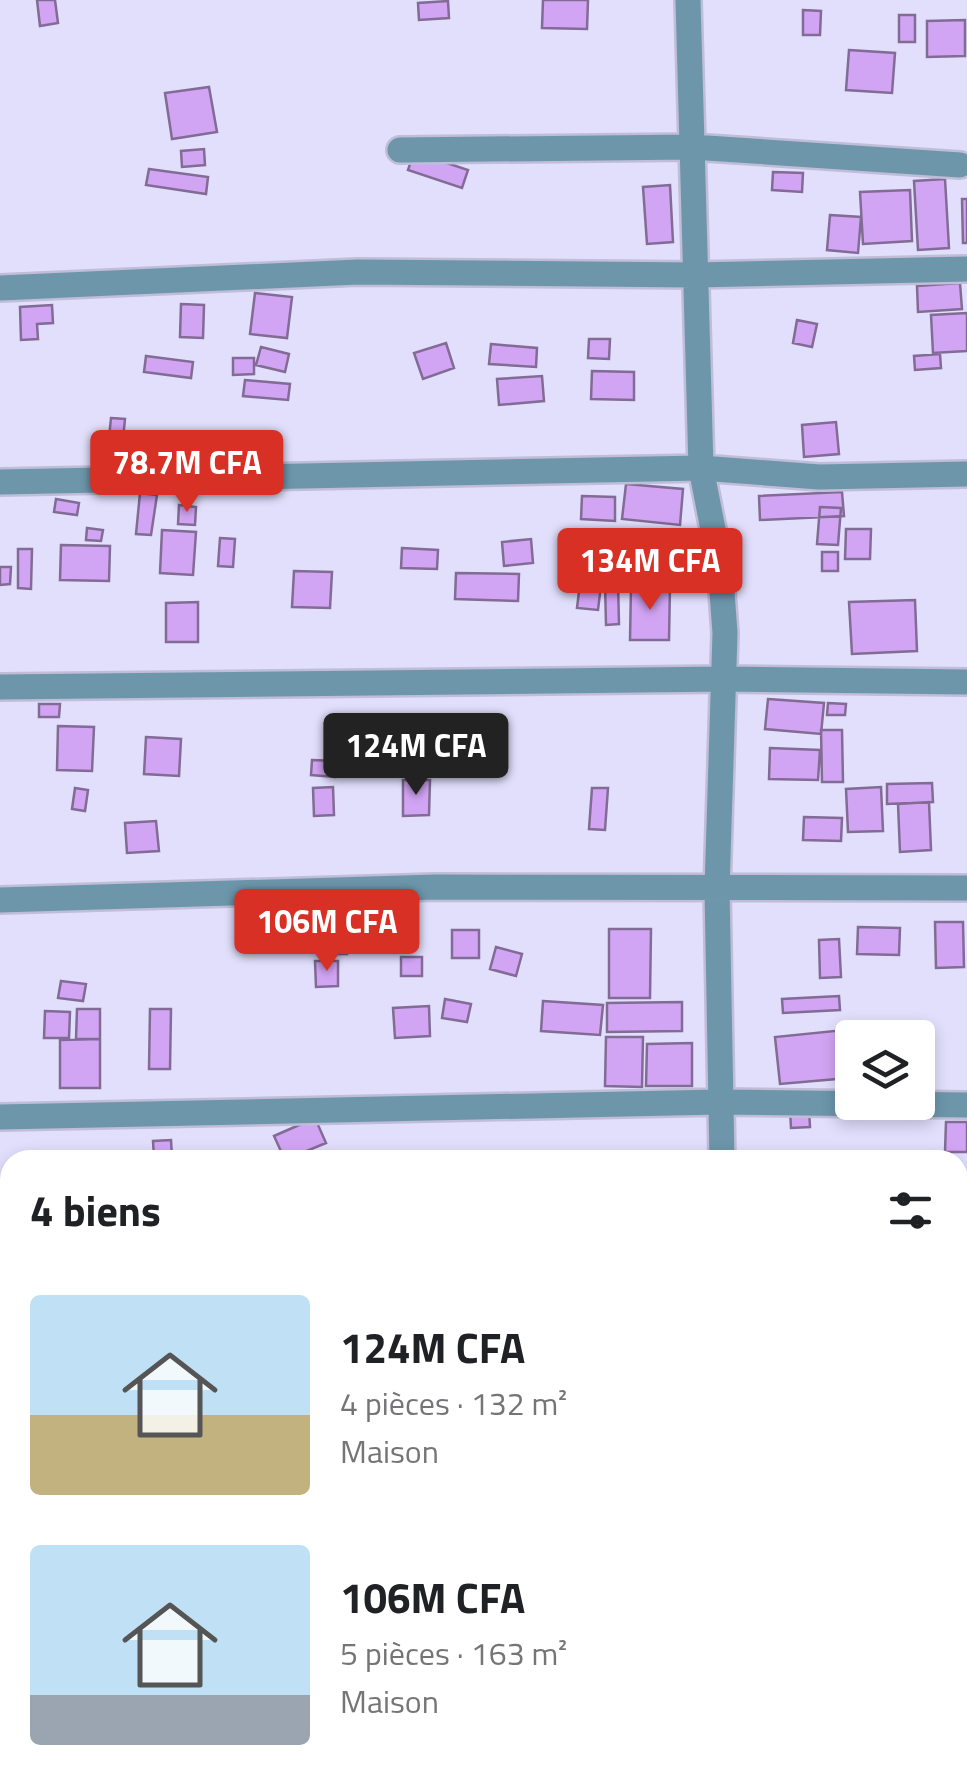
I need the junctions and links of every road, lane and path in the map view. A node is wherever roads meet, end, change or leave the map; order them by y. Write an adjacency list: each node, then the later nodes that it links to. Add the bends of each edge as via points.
1 (688, 0): 2 (street)
2 (692, 146): 3 (street); 4 (street); 6 (street)
3 (400, 150)
4 (960, 165)
5 (967, 269): 6 (street)
6 (696, 275): 7 (street, via 358,272); 8 (street)
7 (0, 288)
8 (701, 468): 9 (street, via 819,476); 10 (street); 11 (street, via 720,565)
9 (967, 474)
10 (0, 482)
11 (726, 679): 12 (street); 13 (street); 15 (street)
12 (967, 682)
13 (0, 687)
14 (967, 888): 15 (street)
15 (717, 889): 16 (street, via 435,888); 17 (street)
16 (0, 900)
17 (719, 1102): 18 (street); 19 (street); 20 (street)
18 (967, 1105)
19 (0, 1117)
20 (721, 1150)

